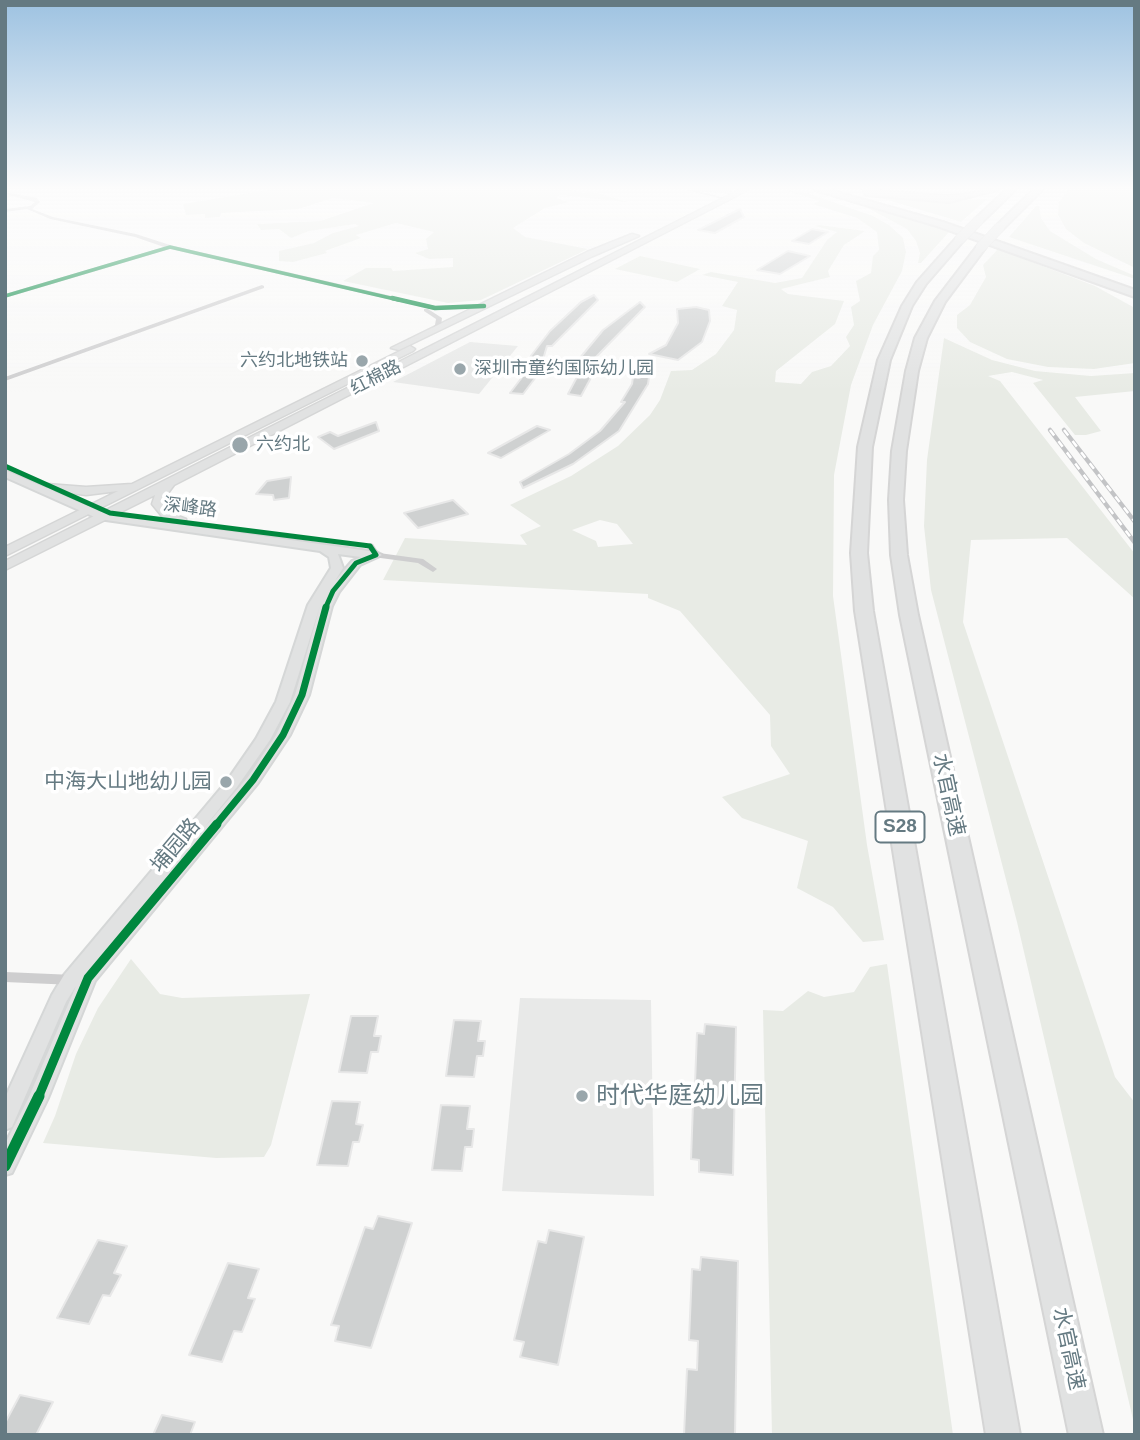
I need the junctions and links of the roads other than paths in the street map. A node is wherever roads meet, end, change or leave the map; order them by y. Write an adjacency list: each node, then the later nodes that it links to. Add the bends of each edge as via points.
1 (136, 257): 15 (street)
2 (212, 257): 18 (street, via 422,308 439,318)
3 (215, 257): 17 (street, via 435,307)
4 (583, 257): 17 (main road)
5 (595, 257): 20 (main road, 红棉路)
6 (614, 257): 23 (main road, 红棉路)
7 (944, 257): 37 (highway, S28, bridge, via 907,306 884,360 865,447 859,553 864,611)
8 (973, 257): 38 (highway, 水官高速 / S28, bridge, via 940,301 918,349 899,451 899,555)
9 (1032, 257): 14 (highway)
10 (1056, 257): 12 (highway)
11 (143, 261): 16 (street)
12 (1135, 285)
13 (262, 287): 19 (street)
14 (1135, 294)
15 (5, 296)
16 (5, 302)
17 (484, 306): 18 (main road)
18 (432, 331): 20 (main road, via 326,383)
19 (5, 379)
20 (287, 411): 23 (main road, 红棉路)
21 (5, 466): 24 (street, 深峰路)
22 (5, 473): 25 (street, 深峰路)
23 (168, 477): 24 (main road, via 104,490); 25 (main road, 红棉路); 26 (main road, via 158,504 169,517)
24 (51, 487): 25 (street, 深峰路)
25 (100, 512): 26 (street, 深峰路); 27 (street, 深峰路); 29 (main road, 红棉路); 30 (main road, 红棉路)
26 (182, 522): 28 (street, 深峰路)
27 (323, 548): 28 (street, 深峰路); 34 (street, 埔园路, via 334,556 337,568 313,605 292,680 263,740)
28 (373, 551): 31 (street, 深峰路, via 420,561); 33 (street, 埔园路, via 356,563 333,592 302,695 283,735 253,780)
29 (5, 552)
30 (5, 566)
31 (433, 569)
32 (5, 977): 34 (street)
33 (88, 978): 34 (street); 36 (street, 埔园路)
34 (70, 980): 35 (street, 埔园路)
35 (5, 1121)
36 (5, 1166)
37 (1003, 1435)
38 (1086, 1435)

